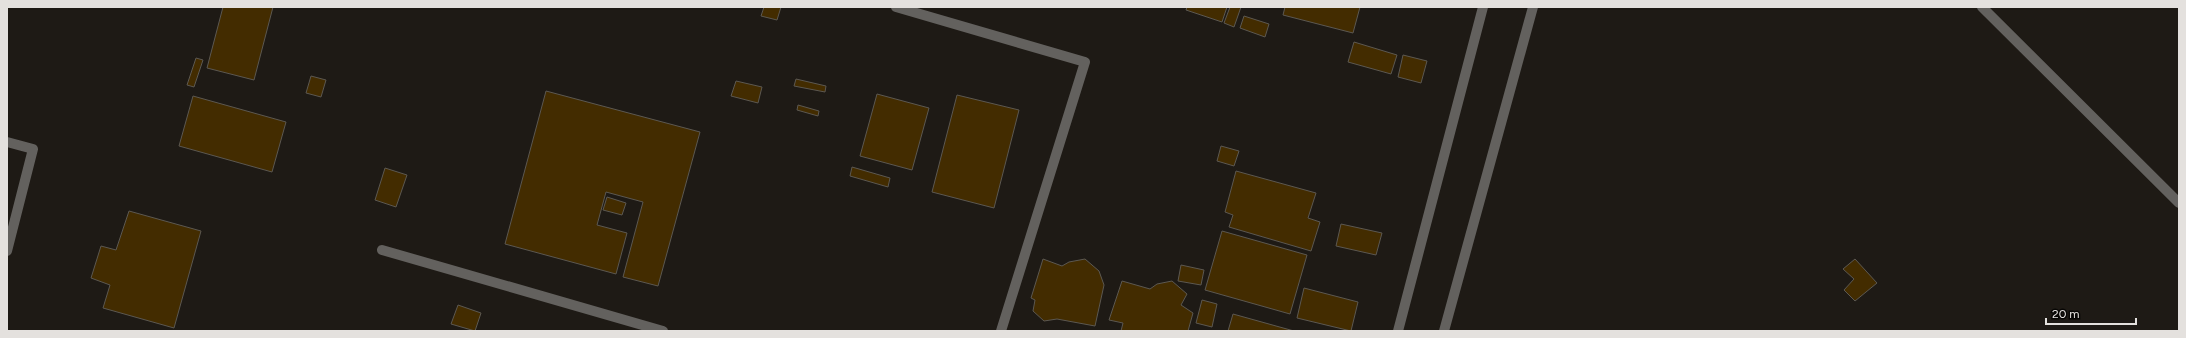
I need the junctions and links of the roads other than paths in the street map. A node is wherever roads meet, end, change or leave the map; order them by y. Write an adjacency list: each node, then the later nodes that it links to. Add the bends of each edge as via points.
1 (896, 7): 10 (street, via 1085,62)
2 (1482, 7): 11 (street)
3 (1533, 7): 12 (street)
4 (1982, 7): 6 (street)
5 (7, 142): 7 (street, via 33,149)
6 (2179, 203)
7 (7, 250)
8 (382, 250): 9 (street)
9 (663, 331)
10 (1001, 331)
11 (1398, 331)
12 (1444, 331)

